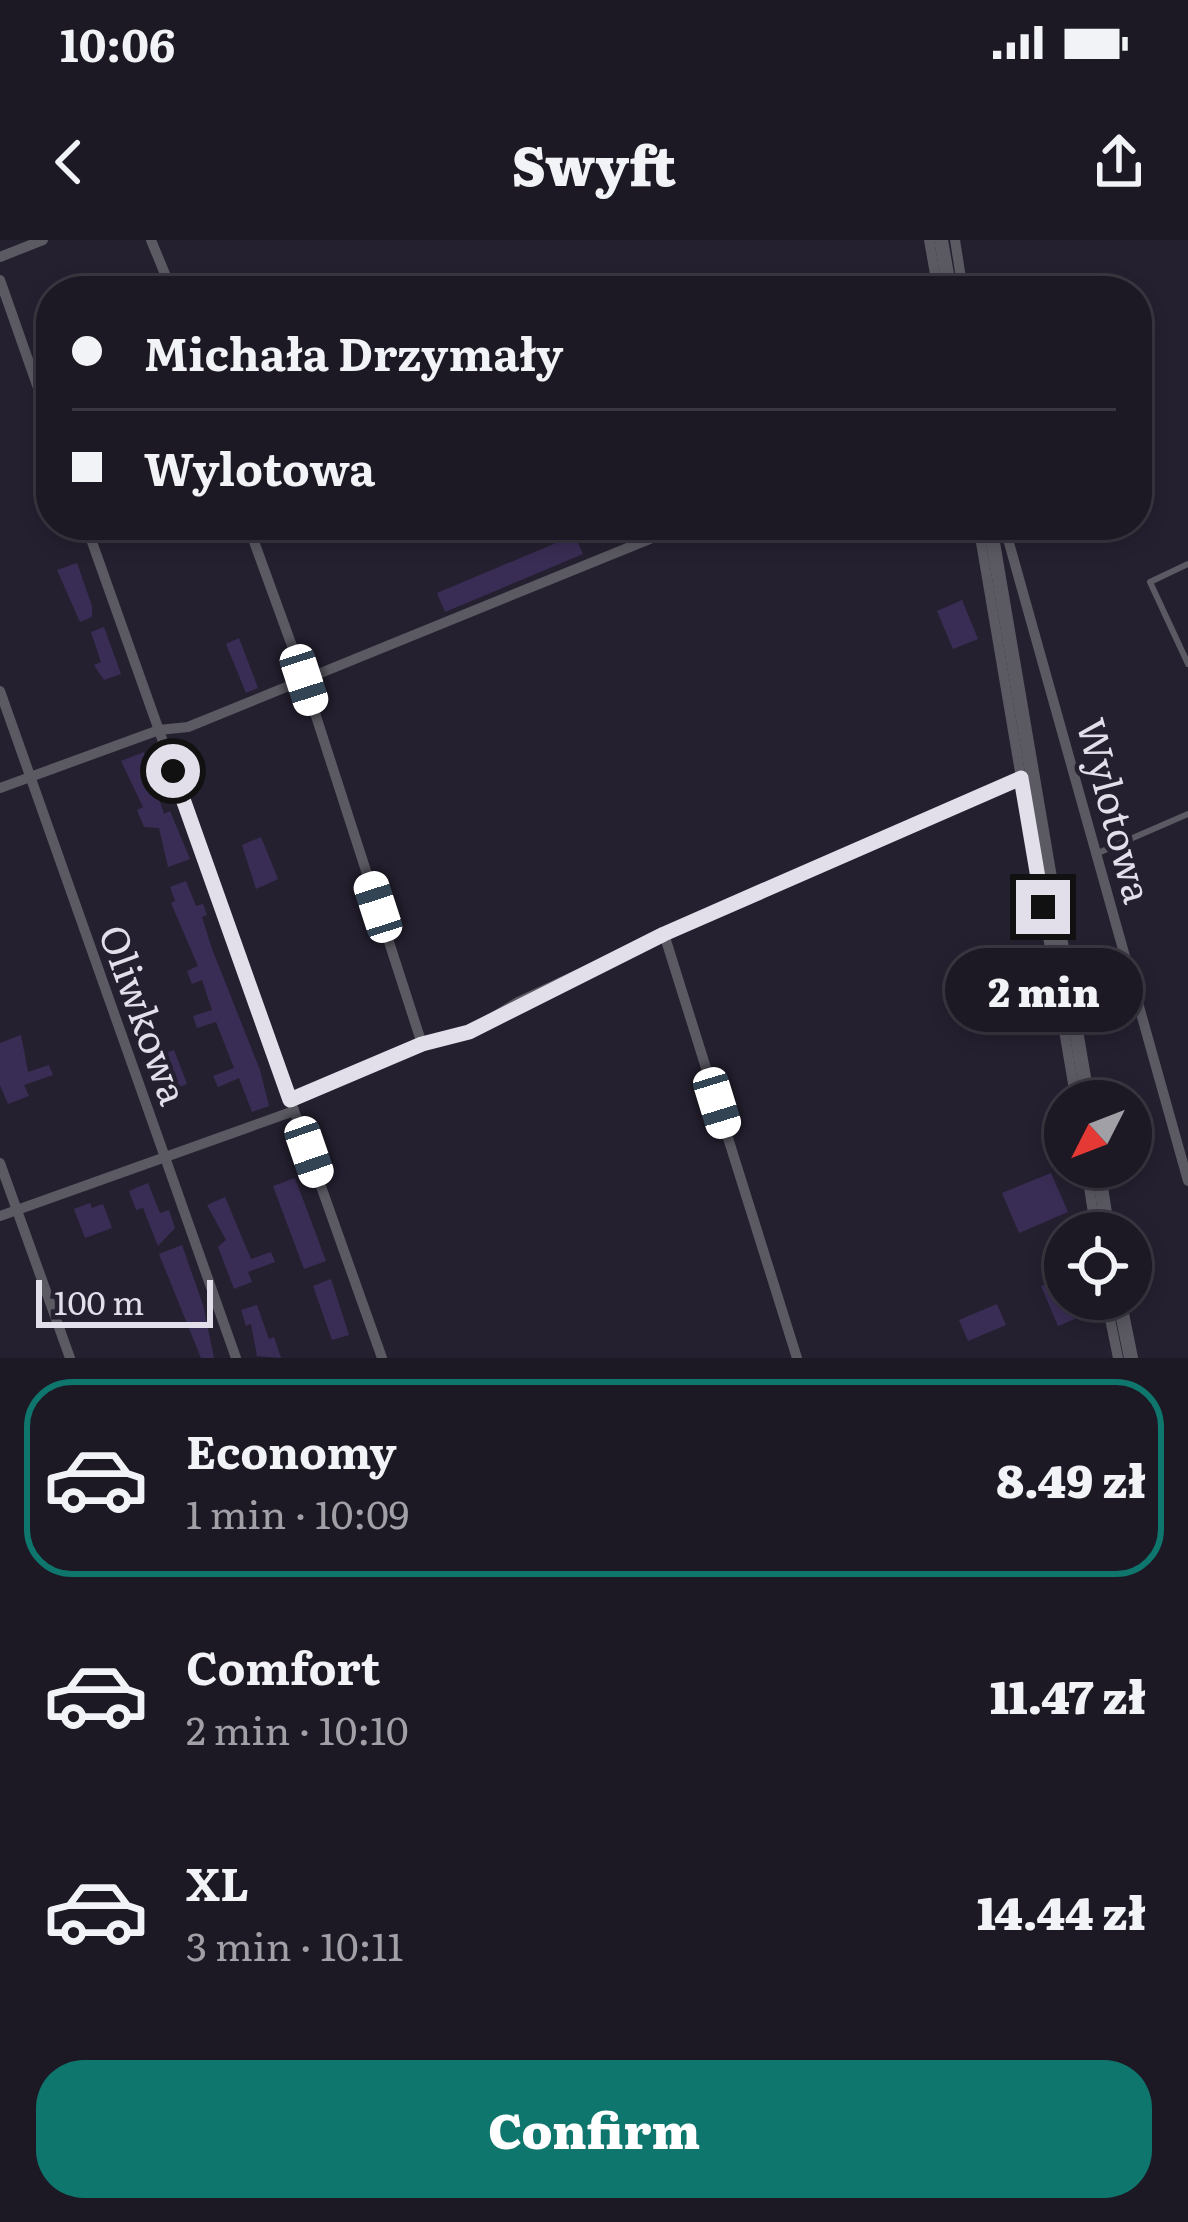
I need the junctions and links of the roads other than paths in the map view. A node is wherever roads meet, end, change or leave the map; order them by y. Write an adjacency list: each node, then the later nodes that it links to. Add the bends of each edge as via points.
1 (44, 240): 6 (street)
2 (151, 240): 7 (street)
3 (929, 240): 8 (street)
4 (941, 240): 9 (street)
5 (955, 240): 10 (street)
6 (0, 257)
7 (166, 276)
8 (935, 276)
9 (947, 276)
10 (961, 276)
11 (0, 280): 12 (street)
12 (36, 382)
13 (91, 540): 23 (street)
14 (253, 540): 21 (street)
15 (647, 540): 21 (street)
16 (981, 540): 25 (street, Wylotowa)
17 (993, 540): 32 (street, Wylotowa)
18 (1008, 540): 28 (street, Wylotowa)
19 (1188, 564): 20 (lane, via 1150,582)
20 (1187, 660)
21 (304, 680): 23 (street, via 188,727); 30 (street)
22 (0, 691): 24 (street, Oliwkowa)
23 (158, 730): 24 (street); 33 (street)
24 (29, 777): 26 (street); 34 (street, Oliwkowa)
25 (1021, 778): 29 (street); 31 (street, Wylotowa)
26 (0, 788)
27 (1188, 814): 28 (lane)
28 (1095, 854): 36 (street, Wylotowa)
29 (664, 934): 30 (street, via 469,1032); 44 (street)
30 (422, 1044): 33 (street)
31 (1072, 1080)
32 (1084, 1080)
33 (292, 1106): 34 (street); 43 (street)
34 (166, 1156): 37 (street); 42 (street, Oliwkowa)
35 (0, 1163): 37 (street)
36 (1188, 1181)
37 (17, 1211): 38 (street); 41 (street)
38 (0, 1216)
39 (1110, 1320): 45 (street)
40 (1123, 1320): 46 (street)
41 (70, 1358)
42 (236, 1358)
43 (382, 1358)
44 (796, 1358)
45 (1118, 1358)
46 (1131, 1358)

